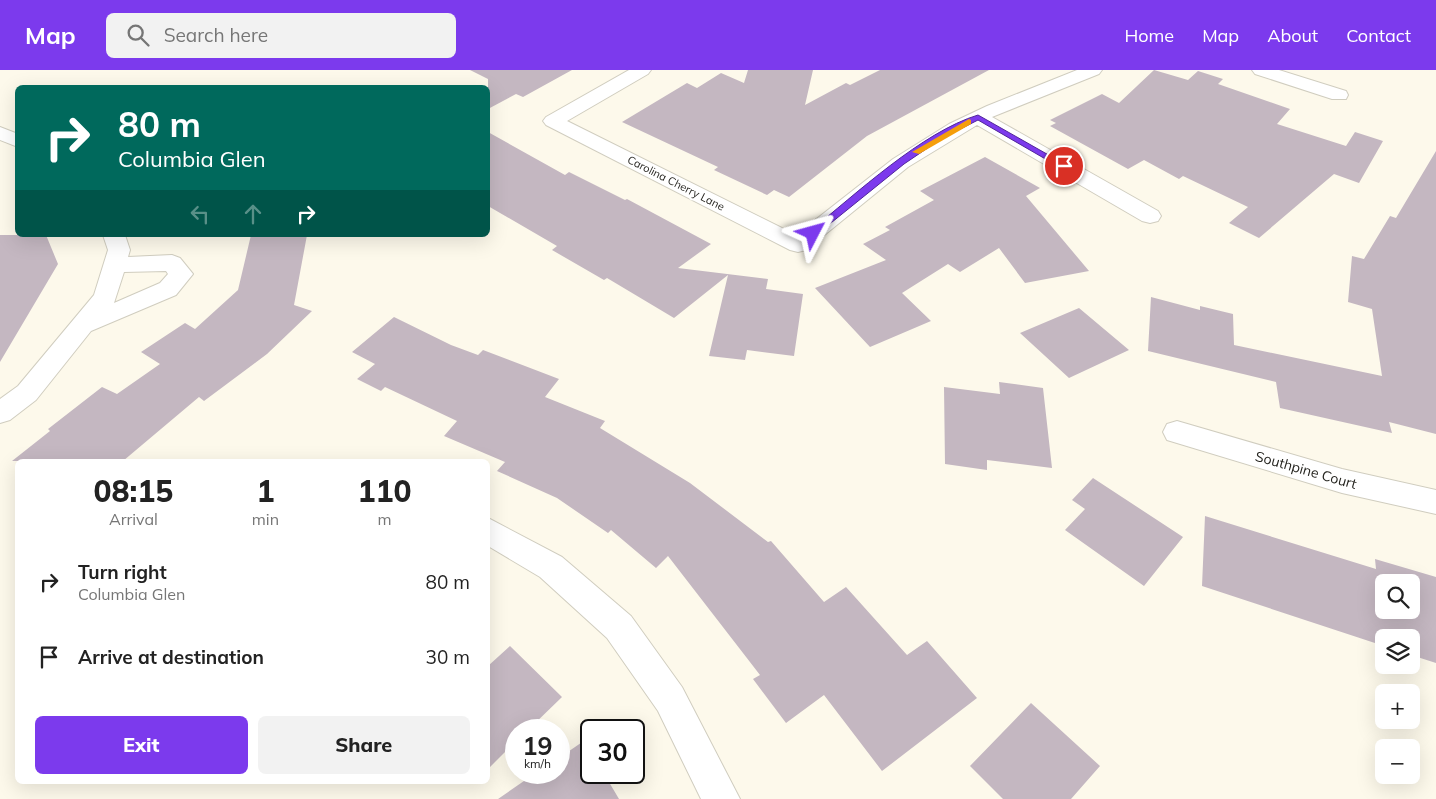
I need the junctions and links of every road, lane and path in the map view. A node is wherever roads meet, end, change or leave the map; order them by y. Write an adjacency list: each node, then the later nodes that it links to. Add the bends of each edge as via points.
1 (642, 70): 5 (street, Carolina Cherry Lane, via 553,122 798,245 901,162)
2 (1093, 70): 5 (street)
3 (1261, 70): 4 (street)
4 (1339, 95)
5 (978, 117): 8 (street)
6 (0, 133): 7 (street)
7 (15, 139)
8 (1150, 216)
9 (115, 237): 10 (street, via 119,250)
10 (115, 264): 11 (street, via 105,297); 11 (street, via 172,263 181,274 168,289)
11 (82, 326): 12 (street, via 27,393)
12 (0, 413)
13 (1177, 432): 14 (street, Southpine Court, via 1342,481)
14 (1436, 502)
15 (490, 532): 16 (street, via 551,567 619,627 670,699)
16 (721, 799)

